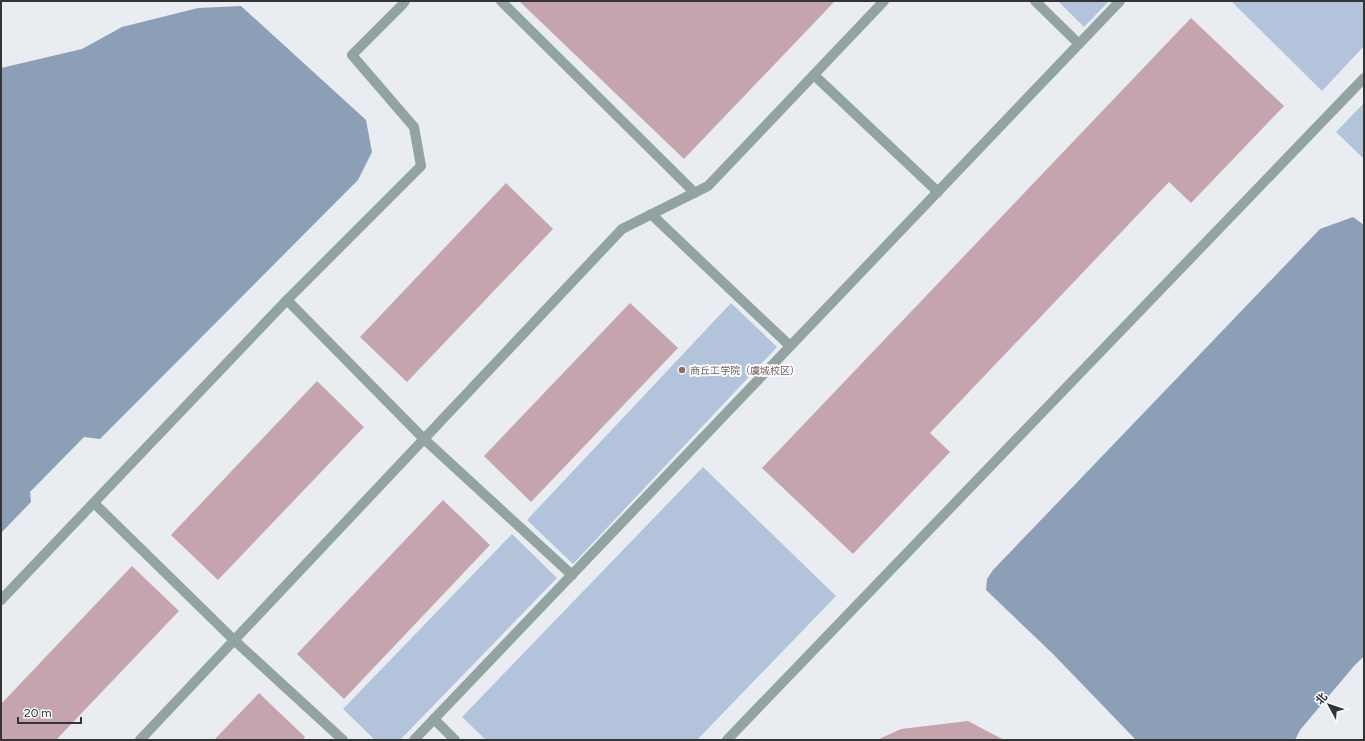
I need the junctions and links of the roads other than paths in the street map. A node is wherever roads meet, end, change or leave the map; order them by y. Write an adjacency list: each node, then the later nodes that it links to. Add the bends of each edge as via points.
1 (405, 1): 12 (lane, via 352,55 414,127 421,166)
2 (502, 1): 10 (lane)
3 (884, 1): 7 (lane)
4 (1035, 1): 6 (lane)
5 (1120, 1): 6 (lane)
6 (1079, 44): 9 (lane)
7 (814, 75): 9 (lane); 10 (lane, via 708,186)
8 (1364, 78): 24 (lane)
9 (938, 192): 13 (lane)
10 (695, 193): 11 (lane)
11 (651, 214): 13 (lane); 14 (lane, via 622,228)
12 (287, 300): 14 (lane); 15 (lane)
13 (790, 346): 16 (lane)
14 (424, 439): 16 (lane); 18 (lane)
15 (94, 503): 17 (lane); 18 (lane)
16 (572, 575): 19 (lane)
17 (1, 600)
18 (234, 640): 20 (lane); 21 (lane)
19 (434, 719): 22 (lane); 23 (lane)
20 (140, 740)
21 (343, 740)
22 (414, 740)
23 (455, 740)
24 (727, 740)

